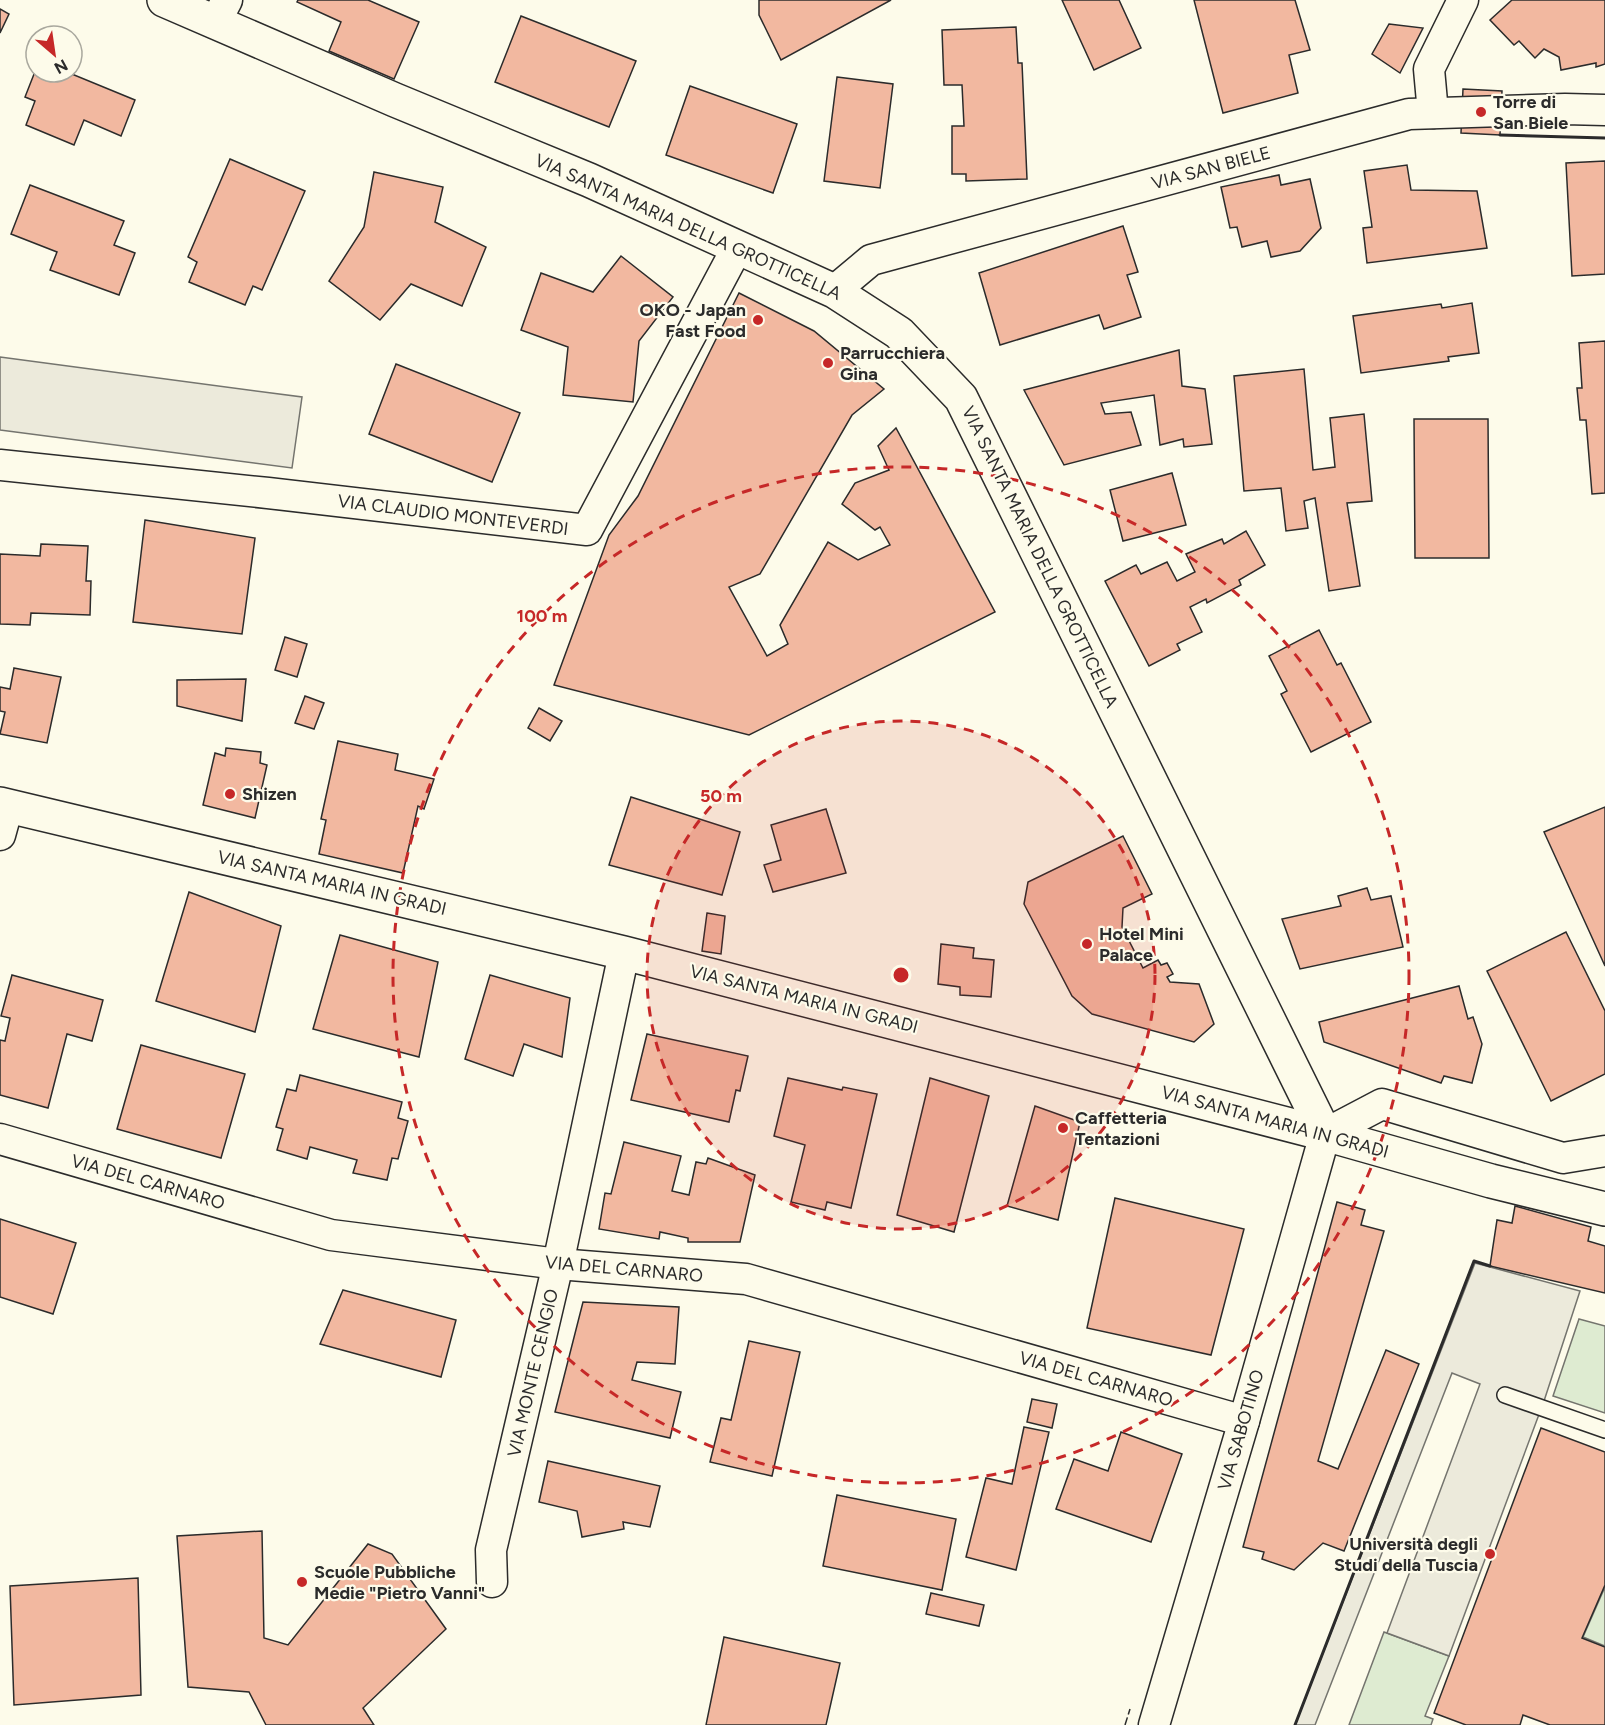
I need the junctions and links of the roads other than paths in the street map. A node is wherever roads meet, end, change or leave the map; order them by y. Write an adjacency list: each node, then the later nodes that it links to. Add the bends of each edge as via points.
1 (164, 0): 3 (street, VIA SANTA MARIA DELLA GROTTICELLA)
2 (1463, 0): 5 (street, via 1429,69)
3 (221, 11): 6 (street, VIA SANTA MARIA DELLA GROTTICELLA)
4 (1605, 110): 5 (street, VIA SAN BIELE)
5 (1433, 113): 7 (street, VIA SAN BIELE, via 1409,114 871,260)
6 (737, 248): 7 (street, VIA SANTA MARIA DELLA GROTTICELLA); 8 (street, VIA CLAUDIO MONTEVERDI, via 587,531)
7 (834, 291): 11 (street, VIA SANTA MARIA DELLA GROTTICELLA, via 899,333 961,398)
8 (0, 465)
9 (3, 815): 10 (street, VIA SANTA MARIA IN GRADI)
10 (624, 953): 11 (street, VIA SANTA MARIA IN GRADI); 15 (street, VIA MONTE CENGIO)
11 (1325, 1134): 13 (street, via 1382,1104 1563,1158); 14 (street, VIA SANTA MARIA IN GRADI); 17 (street, VIA SABOTINO)
12 (0, 1139): 15 (street, VIA DEL CARNARO, via 331,1235)
13 (1605, 1151)
14 (1605, 1209)
15 (558, 1264): 17 (street, VIA DEL CARNARO, via 746,1279); 19 (street, VIA MONTE CENGIO, via 491,1550)
16 (1505, 1395): 18 (lane)
17 (1244, 1421): 20 (street, VIA SABOTINO)
18 (1605, 1430)
19 (492, 1582)
20 (1154, 1725)

